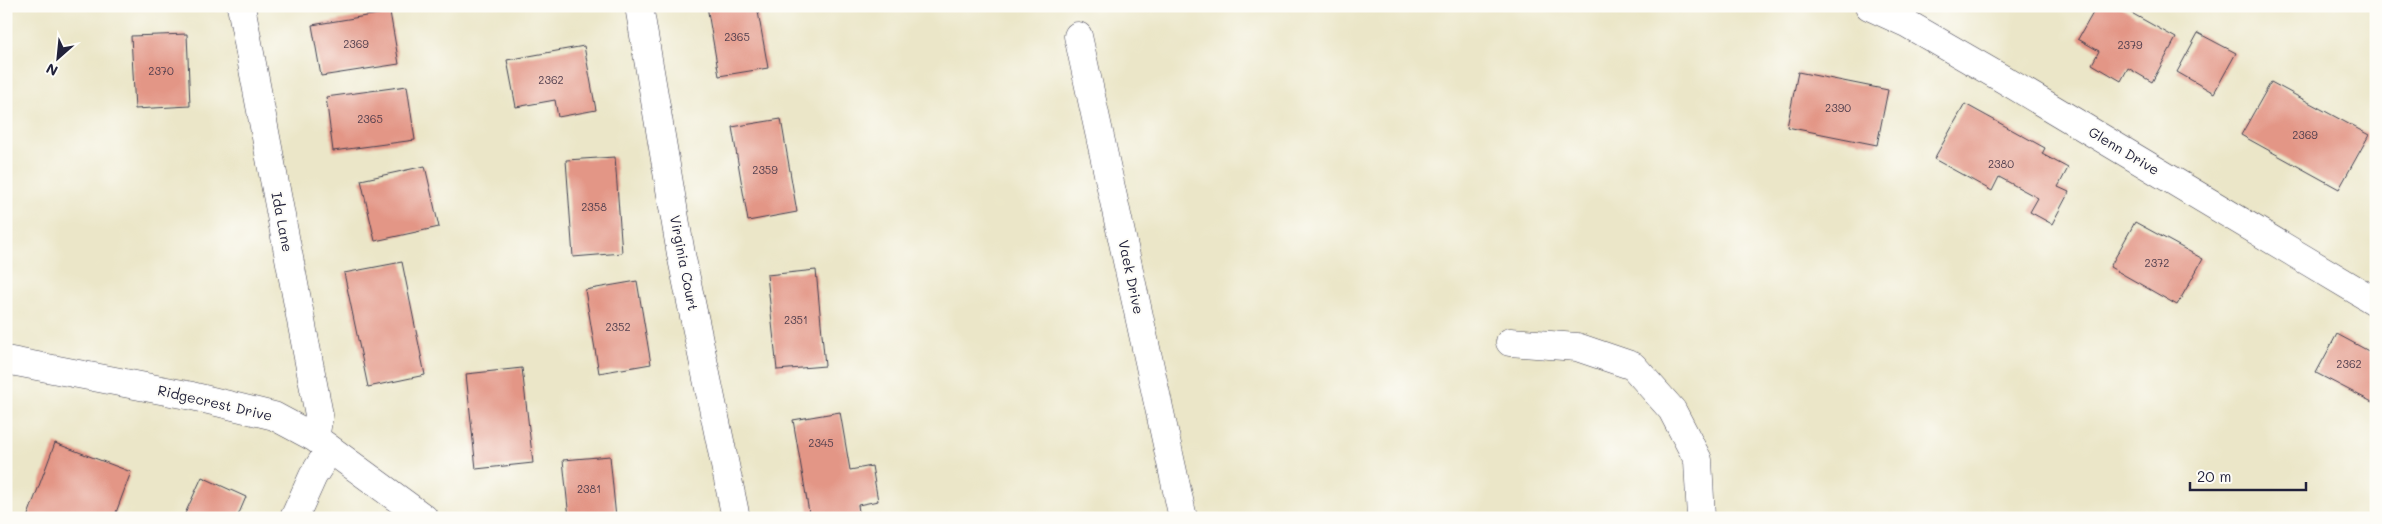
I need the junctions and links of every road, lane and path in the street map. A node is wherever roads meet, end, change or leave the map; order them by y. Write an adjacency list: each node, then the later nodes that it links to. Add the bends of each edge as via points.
1 (242, 6): 8 (street, Ida Lane)
2 (639, 6): 11 (street, Virginia Court, via 681,254)
3 (1869, 6): 5 (street, Glenn Drive, via 1906,23 1995,74)
4 (1078, 36): 12 (street, Vaek Drive)
5 (2376, 302)
6 (1510, 342): 13 (street, via 1578,347 1633,366 1672,410 1698,460)
7 (6, 360): 8 (street, Ridgecrest Drive, via 192,396 274,416)
8 (322, 444): 9 (street, via 313,476); 10 (street, Ridgecrest Drive)
9 (294, 518)
10 (424, 518)
11 (736, 518)
12 (1183, 518)
13 (1701, 518)

